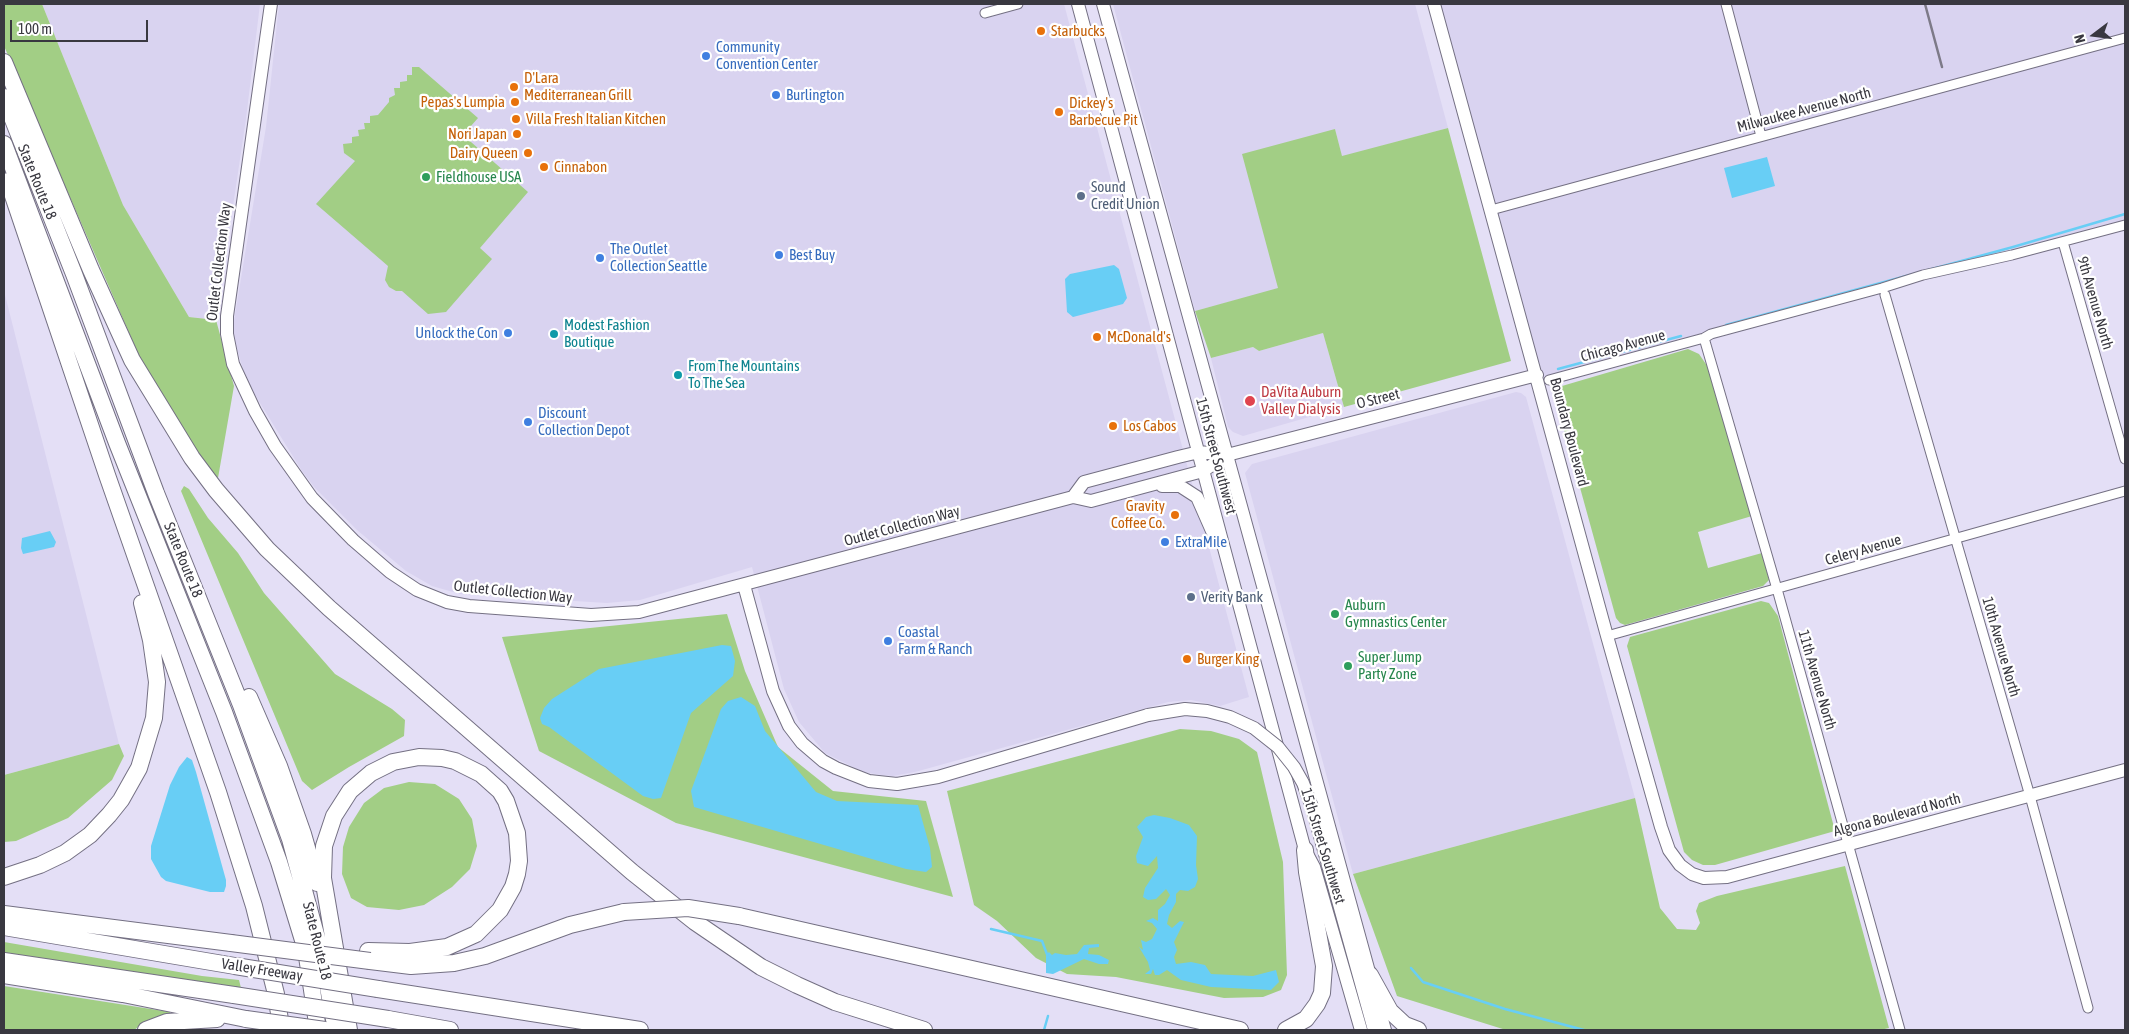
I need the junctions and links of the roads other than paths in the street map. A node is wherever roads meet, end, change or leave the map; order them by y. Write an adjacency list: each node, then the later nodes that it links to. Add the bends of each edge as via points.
1 (271, 4): 31 (street, Outlet Collection Way, via 227,334 233,364 242,386 275,446 307,492 353,540 390,572 417,590 456,604 582,615 626,615)
2 (1018, 4): 7 (street)
3 (1078, 4): 22 (street, 15th Street Southwest)
4 (1104, 4): 23 (street, 15th Street Southwest)
5 (1434, 4): 14 (street, Boundary Boulevard)
6 (1726, 4): 11 (street)
7 (984, 12)
8 (2125, 38): 11 (street, Milwaukee Avenue North)
9 (4, 62): 58 (highway, via 132,360 192,458 267,549 329,608 632,872 707,931 761,967 797,985 835,1002)
10 (4, 97): 21 (highway, State Route 18)
11 (1761, 136): 14 (street, Milwaukee Avenue North)
12 (4, 144): 53 (highway, State Route 18, via 279,862 306,950)
13 (4, 168): 26 (highway)
14 (1491, 210): 19 (street, Boundary Boulevard)
15 (2125, 225): 16 (street)
16 (2063, 242): 18 (street, Chicago Avenue, via 1923,275); 24 (street, 9th Avenue North)
17 (1885, 295): 30 (street, 10th Avenue North)
18 (1704, 338): 20 (street, Chicago Avenue); 33 (street, 11th Avenue North)
19 (1537, 375): 23 (street, O Street); 34 (street, Boundary Boulevard)
20 (1549, 380)
21 (137, 441): 43 (highway, via 150,463 278,766 303,834); 54 (highway, State Route 18, via 290,839 323,960)
22 (1199, 452): 23 (street, O Street); 25 (street, 15th Street Southwest); 29 (street, Outlet Collection Way, via 1084,482)
23 (1227, 455): 25 (street, O Street); 47 (street, 15th Street Southwest)
24 (2125, 459)
25 (1204, 471): 27 (street, Outlet Collection Way); 32 (street, 15th Street Southwest)
26 (107, 475): 40 (highway, via 151,640 157,682 154,718 139,768 109,815 65,853); 52 (highway, via 218,792 254,906 276,994)
27 (1136, 489): 29 (street, Outlet Collection Way, via 1091,501); 32 (street, via 1173,485 1197,497)
28 (2125, 491): 30 (street, Celery Avenue)
29 (1073, 497): 31 (street, Outlet Collection Way)
30 (1955, 539): 33 (street, Celery Avenue); 36 (street, 10th Avenue North)
31 (744, 585): 63 (street, bridge, via 773,691 789,726 802,743 823,760 869,781 897,784 938,777 1172,710 1202,710 1230,717 1254,728 1278,747 1303,783)
32 (1234, 586): 38 (street, 15th Street Southwest)
33 (1777, 589): 34 (street, Celery Avenue); 37 (street, 11th Avenue North)
34 (1607, 636): 39 (street, Boundary Boulevard, via 1664,836)
35 (2125, 770): 36 (street, Algona Boulevard North)
36 (2030, 796): 37 (street, Algona Boulevard North); 49 (street, 10th Avenue North)
37 (1849, 844): 39 (street, Algona Boulevard North, via 1717,878 1692,874); 66 (street, 11th Avenue North)
38 (1305, 850): 61 (highway, via 1324,966 1322,993 1306,1019); 62 (street, 15th Street Southwest, via 1314,867)
39 (1680, 865)
40 (4, 877)
41 (4, 914): 44 (highway, bridge, via 289,950)
42 (4, 927): 57 (highway, Valley Freeway, bridge)
43 (332, 933): 44 (highway, via 323,878 324,846 334,816 350,791 382,766 412,758 455,761 481,774 500,791 517,833 517,874 500,910 476,934 447,947); 55 (highway)
44 (369, 956): 48 (highway, bridge, via 411,966 454,963 485,956 570,925 624,912 688,908 739,916)
45 (4, 961): 56 (highway, bridge)
46 (4, 975): 50 (highway, via 123,994)
47 (1370, 975): 64 (street, 15th Street Southwest); 65 (highway, via 1390,1010 1405,1025)
48 (1086, 994): 59 (highway); 60 (highway)
49 (2088, 1008)
50 (246, 1019): 51 (highway, via 167,1022); 53 (highway, bridge)
51 (146, 1030)
52 (279, 1030)
53 (319, 1030)
54 (336, 1030)
55 (349, 1030)
56 (450, 1030)
57 (640, 1030)
58 (924, 1030)
59 (1205, 1030)
60 (1240, 1030)
61 (1286, 1030)
62 (1361, 1030)
63 (1374, 1030)
64 (1385, 1030)
65 (1418, 1030)
66 (1900, 1030)

